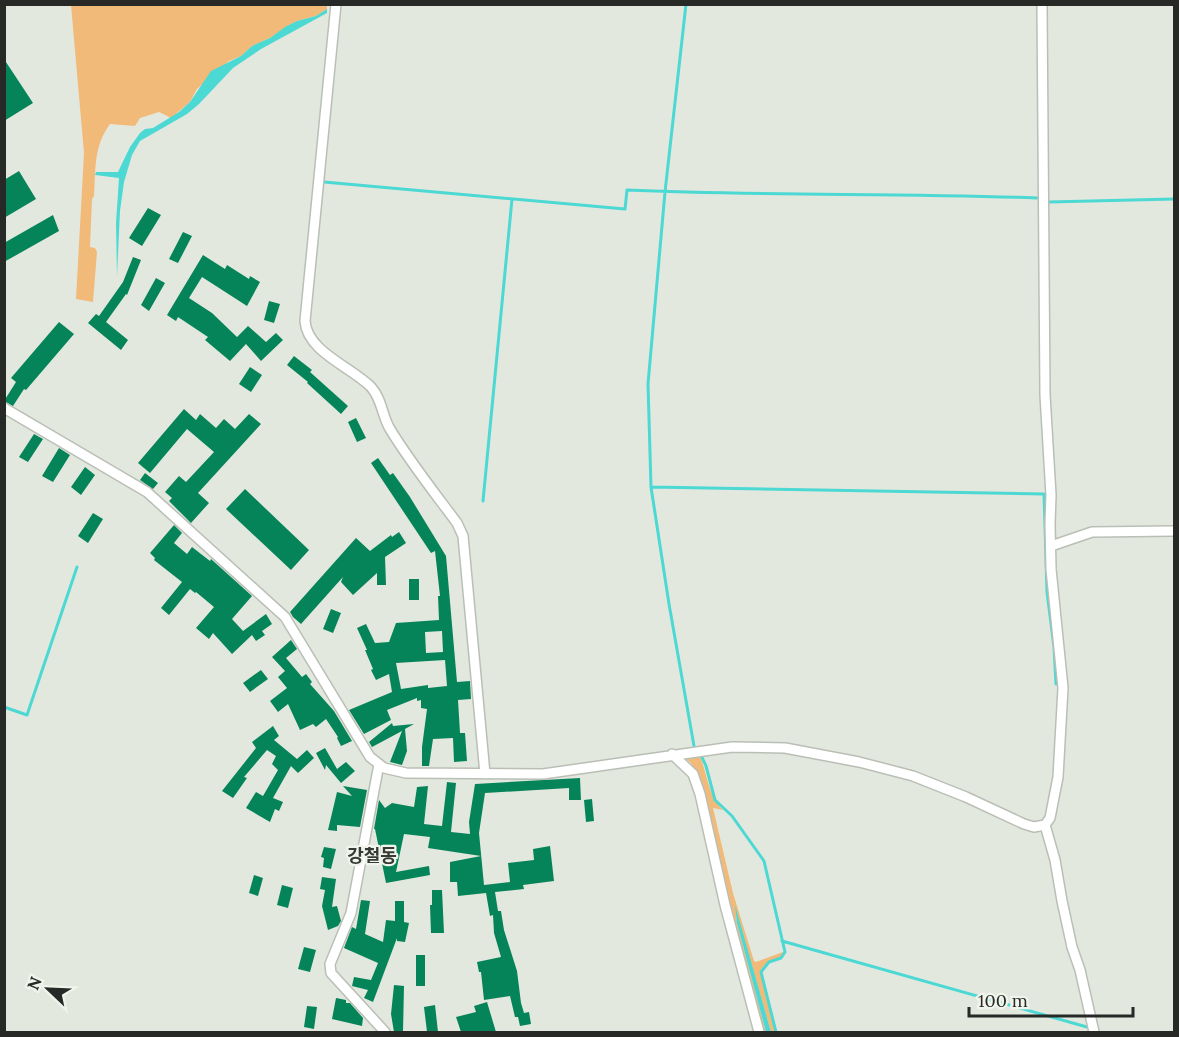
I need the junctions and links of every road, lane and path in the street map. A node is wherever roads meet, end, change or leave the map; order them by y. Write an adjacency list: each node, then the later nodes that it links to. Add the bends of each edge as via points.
1 (336, 4): 8 (street, via 305,330 331,357 373,389 389,428 463,536)
2 (1041, 4): 5 (street, via 1045,395)
3 (4, 408): 7 (street, via 147,492 285,617 370,757)
4 (1174, 531): 5 (street, via 1092,532)
5 (1052, 546): 9 (street, via 1063,688 1058,777)
6 (672, 754): 8 (street, via 543,774); 9 (street, via 742,746 808,752 913,776 1024,824); 11 (street, via 693,774 700,794)
7 (379, 764): 8 (street, via 406,772); 10 (street, via 351,913 330,964 331,973)
8 (485, 774)
9 (1045, 825): 12 (street)
10 (385, 1032)
11 (759, 1032)
12 (1094, 1032)

